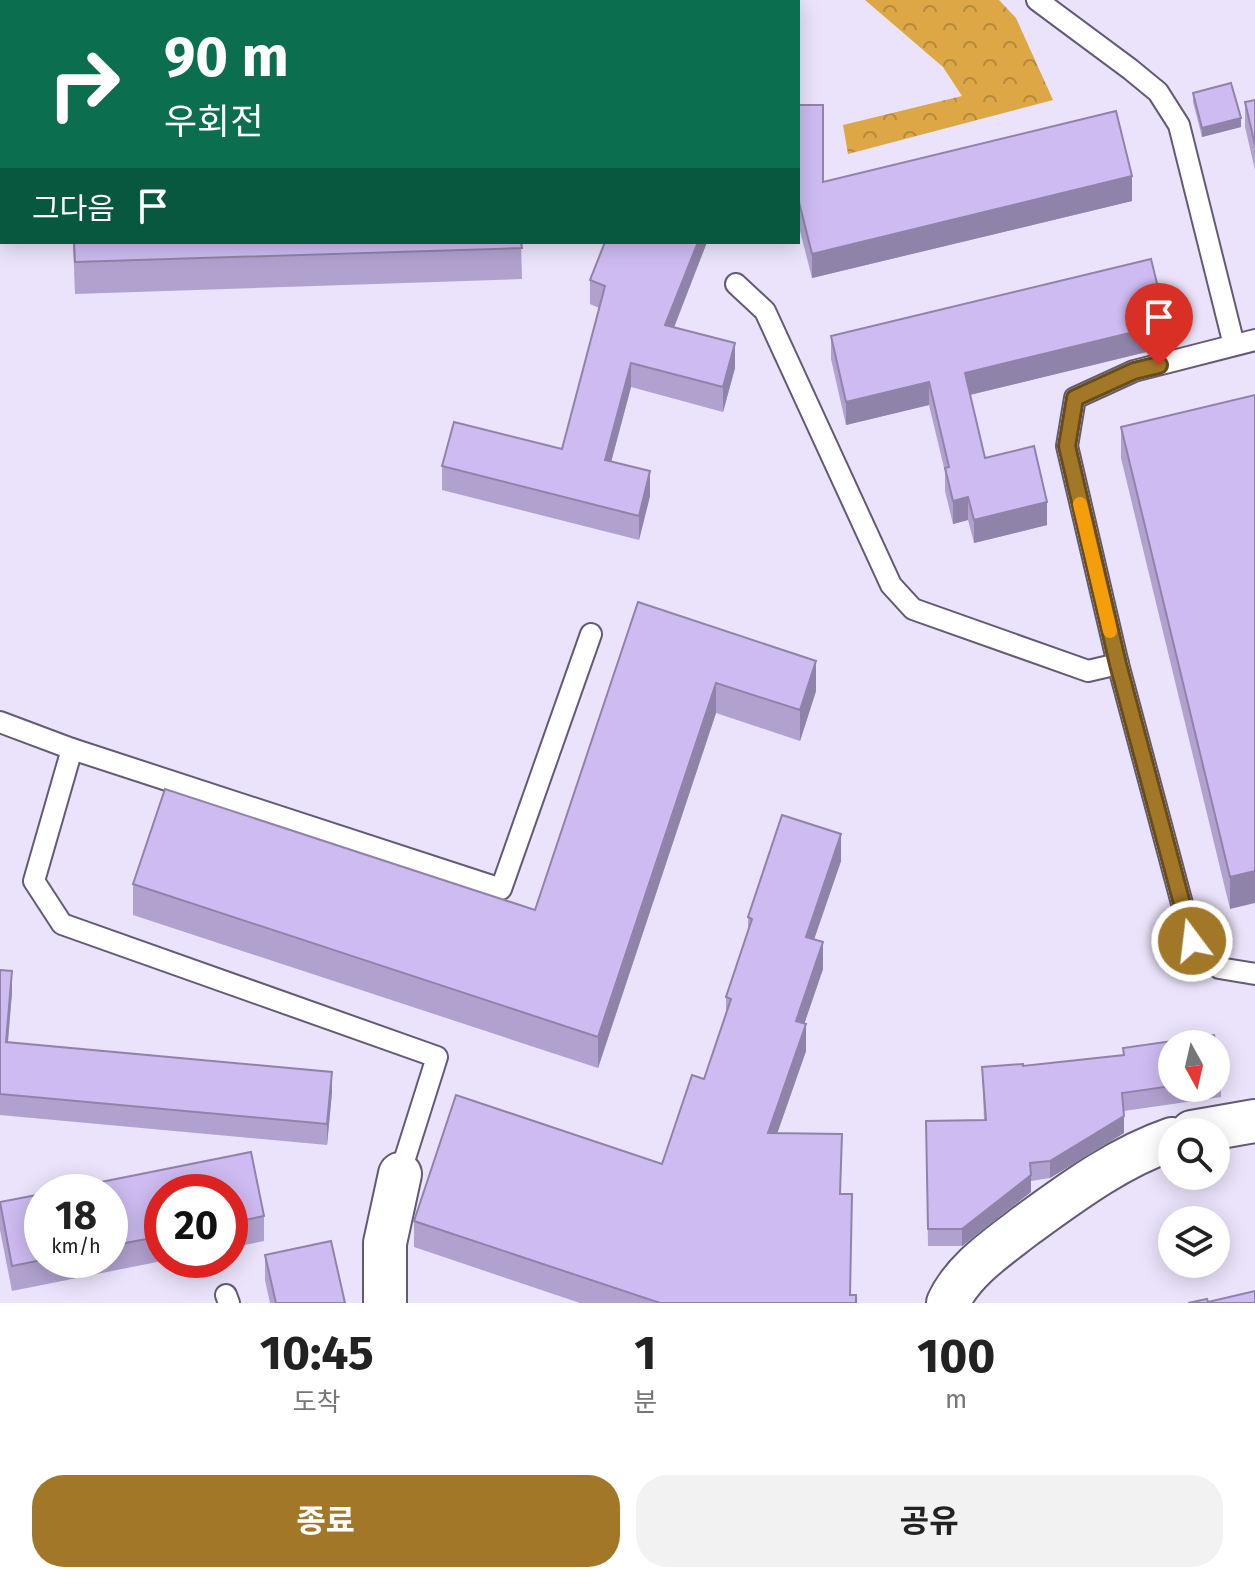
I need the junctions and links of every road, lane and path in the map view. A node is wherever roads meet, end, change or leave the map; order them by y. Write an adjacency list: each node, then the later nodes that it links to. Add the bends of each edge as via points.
1 (1037, 0): 4 (lane, via 1149,84 1179,125)
2 (736, 284): 6 (lane, via 765,311 891,585 913,609 1088,671)
3 (1255, 340): 4 (lane)
4 (1234, 345): 6 (lane, via 1134,371 1075,398 1067,446)
5 (591, 634): 8 (lane, via 501,889)
6 (1118, 664): 9 (lane, via 1192,941 1219,968)
7 (0, 722): 8 (lane)
8 (72, 749): 13 (lane, via 34,881 62,924 437,1057)
9 (1255, 974)
10 (1255, 1121): 11 (street)
11 (1230, 1125)
12 (1158, 1144): 15 (street, via 1089,1179 991,1252 956,1287)
13 (400, 1174): 14 (street, via 385,1243)
14 (385, 1303)
15 (948, 1303)

